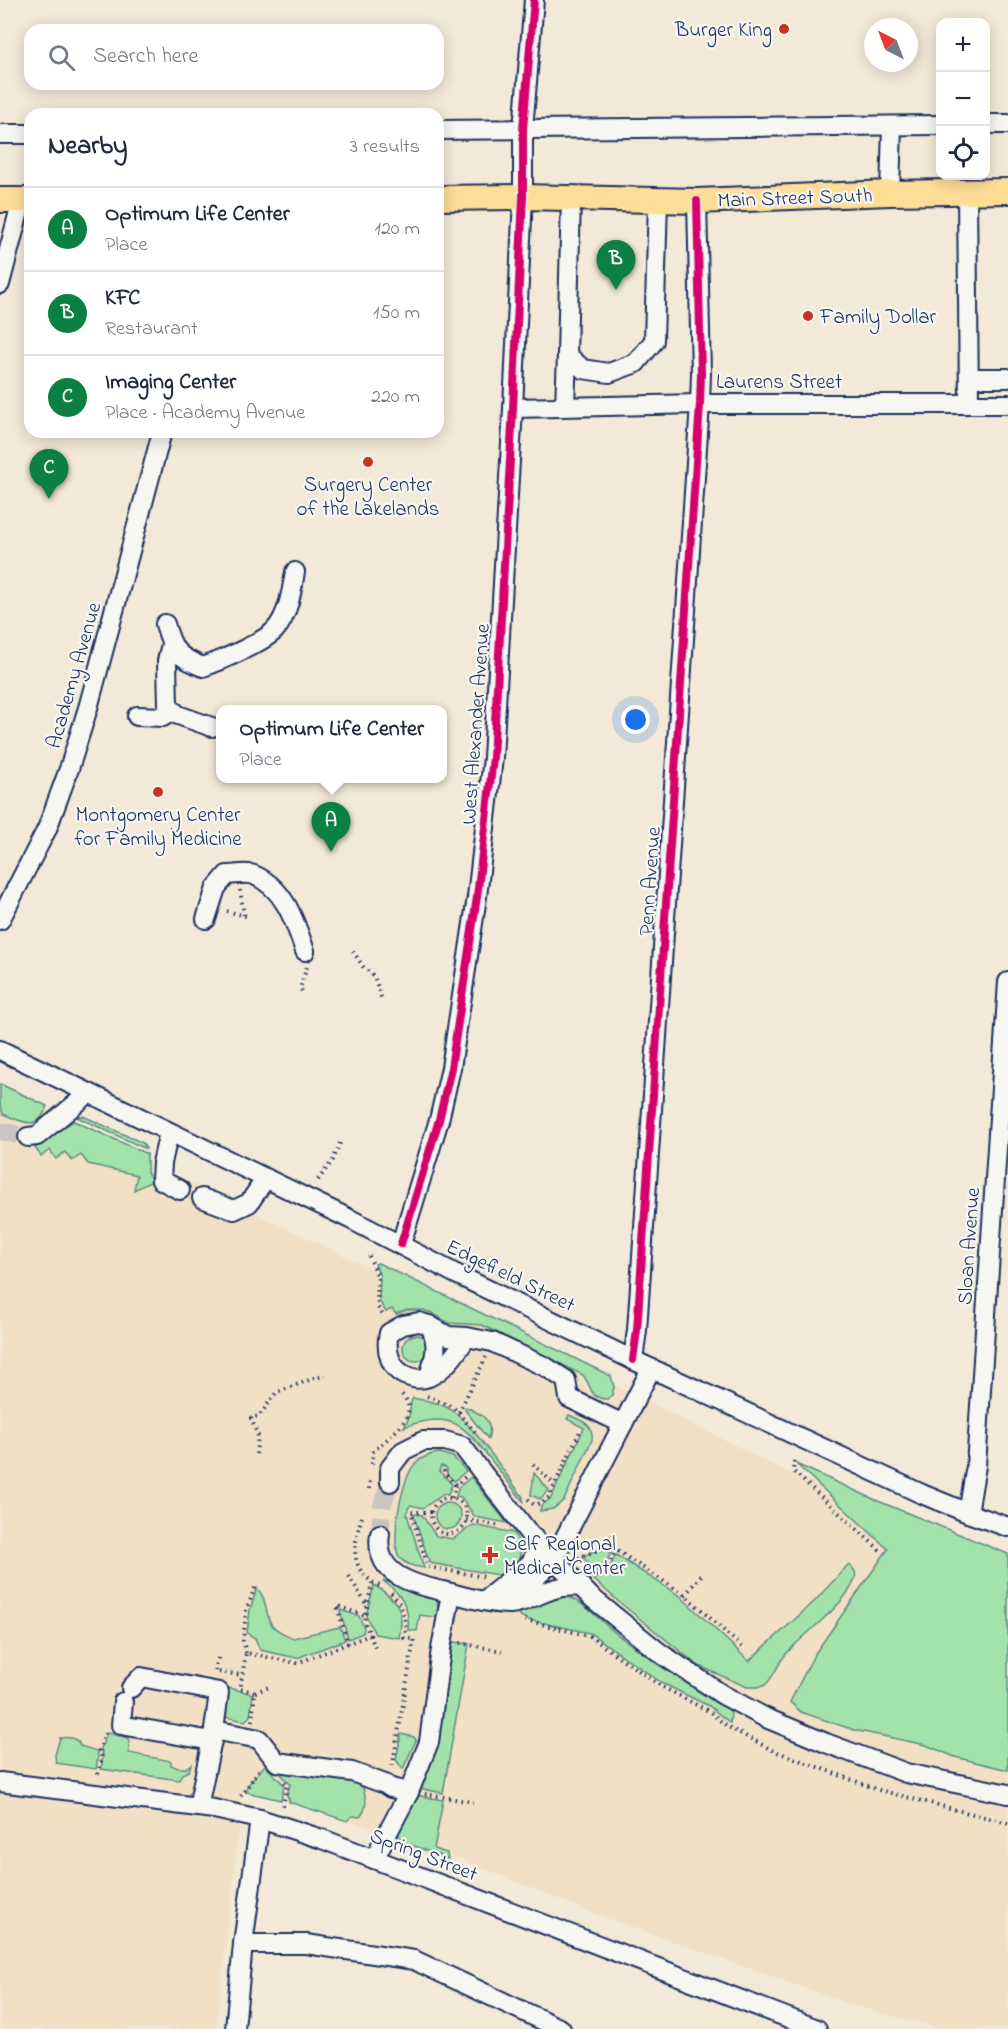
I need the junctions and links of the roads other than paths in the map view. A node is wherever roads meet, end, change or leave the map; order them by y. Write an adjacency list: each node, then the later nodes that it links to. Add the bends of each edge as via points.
1 (534, 0): 7 (street, West Alexander Avenue)
2 (990, 124): 3 (street)
3 (1008, 124)
4 (936, 125): 5 (street)
5 (892, 126): 7 (street); 12 (street)
6 (444, 129): 7 (street)
7 (523, 129): 13 (street, West Alexander Avenue)
8 (0, 134): 9 (street)
9 (24, 134)
10 (967, 192): 11 (main road, Main Street South); 12 (main road, Main Street South); 21 (street)
11 (1008, 192)
12 (890, 193): 18 (main road, Main Street South)
13 (523, 197): 14 (main road, Main Street South); 15 (main road, Main Street South); 27 (street, West Alexander Avenue)
14 (444, 198)
15 (571, 198): 17 (main road, Main Street South); 20 (street)
16 (17, 200): 19 (street)
17 (658, 200): 18 (main road, Main Street South); 20 (street, via 654,341 636,363 609,373 583,369)
18 (697, 201): 23 (street, Penn Avenue)
19 (0, 284)
20 (567, 355): 26 (street)
21 (969, 378): 22 (street); 24 (street)
22 (1008, 378)
23 (700, 404): 24 (street, Laurens Street); 26 (street, Laurens Street); 49 (street, Penn Avenue)
24 (969, 404): 25 (street, Laurens Street)
25 (1008, 404)
26 (565, 405): 27 (street, Laurens Street)
27 (513, 408): 46 (street, West Alexander Avenue, via 493,758 477,897 451,1068)
28 (160, 438): 35 (street, Academy Avenue, via 69,770 47,829)
29 (295, 572): 31 (street, via 291,601 276,630 255,643 203,667 183,658)
30 (165, 624): 31 (street)
31 (171, 645): 32 (street, via 167,661 168,706)
32 (172, 710): 33 (street, via 163,717); 34 (street)
33 (137, 716)
34 (212, 727)
35 (0, 920)
36 (206, 920): 37 (street, via 216,888 227,875 253,874 273,888 290,910)
37 (306, 957)
38 (1008, 982): 54 (street, Sloan Avenue, via 976,1466)
39 (0, 1050): 40 (street, Edgefield Street)
40 (89, 1093): 41 (street, Edgefield Street); 42 (street, via 37,1136)
41 (169, 1132): 43 (street, Edgefield Street); 44 (street, via 161,1180)
42 (28, 1137)
43 (266, 1178): 45 (street, via 249,1203 234,1210); 46 (street, Edgefield Street)
44 (180, 1190)
45 (202, 1198)
46 (401, 1244): 49 (street, Edgefield Street)
47 (429, 1325): 48 (street); 51 (street, via 436,1342); 51 (street, via 403,1325 389,1333 388,1340 391,1364 399,1373 418,1380)
48 (464, 1341): 51 (street, via 450,1362); 52 (street, via 492,1342 546,1367 566,1380 569,1398)
49 (633, 1360): 50 (street, Edgefield Street)
50 (651, 1368): 52 (street); 54 (street, Edgefield Street)
51 (429, 1376)
52 (623, 1424): 58 (street)
53 (390, 1482): 57 (street, via 390,1468 403,1451 423,1441 462,1446)
54 (968, 1513): 55 (street, Edgefield Street)
55 (1008, 1527)
56 (380, 1534): 60 (street, via 381,1559 391,1570 408,1582)
57 (534, 1538): 58 (street); 61 (street, via 532,1562)
58 (554, 1559): 59 (street); 61 (street, via 522,1592)
59 (586, 1580): 61 (street, via 512,1604); 65 (street, via 660,1653 766,1718 906,1773)
60 (451, 1593): 61 (street); 64 (street, via 429,1742)
61 (494, 1601)
62 (213, 1736): 62 (street, via 219,1692 141,1677 127,1695 121,1725); 64 (street, via 259,1739 277,1762 352,1772); 66 (street)
63 (0, 1782): 66 (street, Spring Street)
64 (409, 1792): 68 (street)
65 (1008, 1794)
66 (198, 1807): 67 (street, Spring Street)
67 (260, 1819): 68 (street, Spring Street); 69 (street)
68 (374, 1859): 72 (street, Spring Street)
69 (243, 1944): 70 (street); 71 (street, via 306,1944 414,1960)
70 (235, 2029)
71 (561, 2029)
72 (817, 2029)

